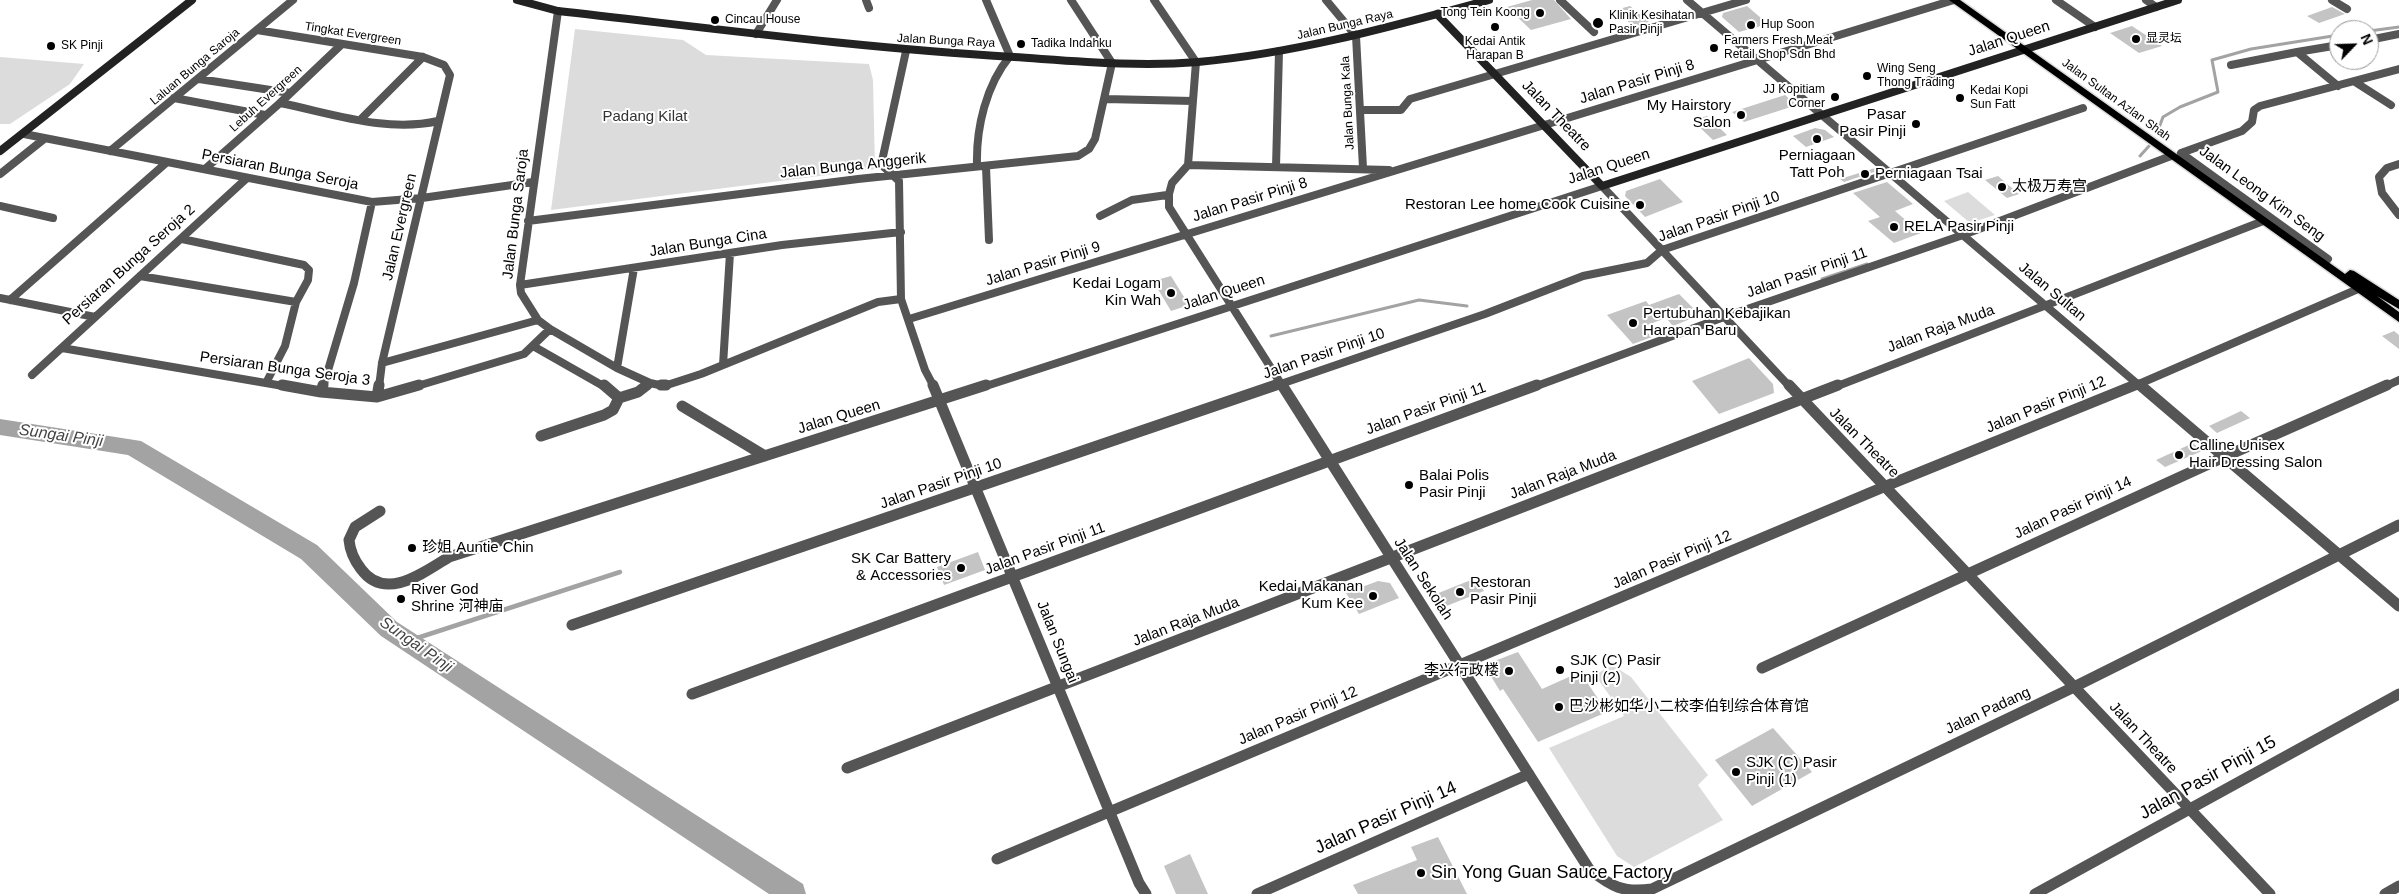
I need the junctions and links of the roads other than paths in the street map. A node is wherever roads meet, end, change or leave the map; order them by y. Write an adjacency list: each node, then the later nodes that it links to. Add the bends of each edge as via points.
1 (192, 0): 65 (main road)
2 (293, 0): 26 (street, Laluan Bunga Saroja)
3 (517, 0): 22 (main road, Jalan Bunga Raya)
4 (777, 0): 28 (street)
5 (866, 0): 20 (street)
6 (986, 0): 40 (street)
7 (1071, 0): 44 (street)
8 (1154, 0): 43 (street)
9 (1326, 0): 30 (street)
10 (1489, 0): 24 (main road, Jalan Bunga Raya)
11 (1560, 0): 27 (street)
12 (1686, 0): 23 (street, Jalan Sultan)
13 (1746, 0): 23 (street)
14 (1954, 0): 36 (main road, Jalan Sultan Azlan Shah); 42 (street, Jalan Pasir Pinji 8)
15 (2056, 0): 25 (street)
16 (2146, 0): 19 (street)
17 (2178, 0): 19 (main road, Jalan Queen)
18 (2332, 0): 21 (street)
19 (2156, 7): 25 (main road, Jalan Queen)
20 (869, 8)
21 (2348, 9)
22 (558, 12): 28 (main road, Jalan Bunga Raya); 82 (street, Jalan Bunga Saroja)
23 (1701, 12): 42 (street, Jalan Sultan); 48 (street)
24 (1436, 14): 30 (main road, Jalan Bunga Raya); 48 (main road, Jalan Theatre)
25 (2096, 26): 36 (main road, Jalan Queen)
26 (257, 30): 34 (street, Tingkat Evergreen); 49 (street, Laluan Bunga Saroja)
27 (1594, 32)
28 (756, 34): 37 (main road, Jalan Bunga Raya)
29 (2399, 34): 31 (street)
30 (1356, 36): 38 (main road, Jalan Bunga Raya); 59 (street, Jalan Bunga Kala)
31 (2389, 36): 32 (street); 33 (street)
32 (2379, 38)
33 (2399, 43)
34 (342, 44): 41 (street, Tingkat Evergreen); 52 (street, Lebuh Evergreen)
35 (2329, 47): 39 (street)
36 (2023, 50): 61 (main road, Jalan Queen); 69 (main road, Jalan Sultan Azlan Shah)
37 (906, 51): 40 (main road, Jalan Bunga Raya); 80 (street, via 882,161 884,167)
38 (1279, 51): 43 (main road, Jalan Bunga Raya); 74 (street)
39 (2297, 52): 46 (street); 51 (street)
40 (1010, 56): 44 (main road, Jalan Bunga Raya); 73 (street, via 995,79 977,138)
41 (423, 57): 45 (street, Tingkat Evergreen); 62 (street)
42 (1757, 60): 61 (street, Jalan Sultan); 64 (street, Jalan Pasir Pinji 8)
43 (1196, 62): 44 (main road, Jalan Bunga Raya); 55 (street)
44 (1112, 63): 54 (street, Jalan Bunga Anggerik)
45 (444, 65): 63 (street, Jalan Evergreen, via 450,75)
46 (2231, 65)
47 (2399, 69): 50 (street, Jalan Leong Kim Seng)
48 (1495, 75): 59 (street, via 1406,101 1401,110); 64 (main road, Jalan Theatre)
49 (199, 79): 52 (street); 53 (street, Laluan Bunga Saroja)
50 (2355, 82): 51 (street, Jalan Leong Kim Seng); 57 (street)
51 (2338, 86): 91 (street, Jalan Leong Kim Seng, via 2260,106 2254,110 2254,121 2242,131 2181,153)
52 (290, 93): 56 (street, Lebuh Evergreen)
53 (174, 98): 60 (street); 68 (street, Laluan Bunga Saroja)
54 (1105, 99): 55 (street); 73 (street, Jalan Bunga Anggerik, via 1095,139 1089,149 1078,156)
55 (1193, 101): 72 (street)
56 (280, 103): 60 (street, Lebuh Evergreen); 62 (street)
57 (2391, 105)
58 (2083, 108): 79 (street, Jalan Pasir Pinji 10)
59 (1361, 110): 75 (street, Jalan Bunga Kala)
60 (266, 115): 76 (street, Lebuh Evergreen)
61 (1822, 115): 79 (street, Jalan Sultan); 83 (main road, Jalan Queen)
62 (362, 118): 63 (street, via 394,126 417,126)
63 (438, 121): 85 (street, Jalan Evergreen)
64 (1544, 126): 77 (street, Jalan Pasir Pinji 8); 83 (main road, Jalan Theatre)
65 (24, 134): 66 (street, Persiaran Bunga Seroja); 67 (main road)
66 (44, 139): 68 (street, Persiaran Bunga Seroja); 78 (street)
67 (0, 151)
68 (110, 151): 70 (street, Persiaran Bunga Seroja)
69 (2171, 156): 91 (main road, Jalan Sultan Azlan Shah); 95 (street, Jalan Pasir Pinji 11)
70 (166, 163): 76 (street, Persiaran Bunga Seroja); 104 (street)
71 (2399, 164): 88 (street, via 2387,168 2379,177 2379,188)
72 (1188, 165): 74 (street); 84 (street, via 1170,183)
73 (981, 166): 80 (street, Jalan Bunga Anggerik); 97 (street)
74 (1276, 166): 75 (street)
75 (1363, 168): 77 (street)
76 (205, 170): 81 (street, Persiaran Bunga Seroja)
77 (1395, 170): 94 (street, Jalan Pasir Pinji 8)
78 (0, 174)
79 (1891, 174): 95 (street, Jalan Sultan); 98 (street, Jalan Pasir Pinji 10)
80 (896, 176): 92 (street, Jalan Bunga Anggerik); 93 (street, Jalan Sungai, via 899,181)
81 (247, 178): 86 (street, Persiaran Bunga Seroja); 96 (street, Persiaran Bunga Seroja 2)
82 (533, 182): 85 (street, Persiaran Bunga Seroja); 92 (street, Jalan Bunga Saroja)
83 (1602, 186): 98 (street, Jalan Theatre); 108 (street, Jalan Queen)
84 (1167, 195): 89 (street, via 1144,196 1123,202); 94 (street, Jalan Sekolah)
85 (422, 198): 86 (street, Persiaran Bunga Seroja); 119 (street, Jalan Evergreen)
86 (372, 202): 128 (street, via 354,282)
87 (0, 206): 90 (street)
88 (2399, 215)
89 (1100, 216)
90 (53, 218)
91 (2267, 220): 103 (main road, Jalan Sultan Azlan Shah); 107 (main road, Jalan Sultan Azlan Shah); 109 (street, Jalan Raja Muda)
92 (528, 221): 102 (street, Jalan Bunga Saroja)
93 (901, 232): 99 (street, Jalan Bunga Cina); 105 (street, Jalan Sungai)
94 (1185, 234): 108 (street, Jalan Sekolah); 114 (street, Jalan Pasir Pinji 9)
95 (1963, 235): 109 (street, Jalan Sultan); 112 (street, Jalan Pasir Pinji 11)
96 (182, 239): 101 (street, Persiaran Bunga Seroja 2); 106 (street, via 304,265 308,270 308,280)
97 (989, 240)
98 (1662, 250): 112 (street, Jalan Theatre); 127 (street, Jalan Pasir Pinji 10, via 1647,263 1583,276)
99 (730, 253): 100 (street, Jalan Bunga Cina); 120 (street)
100 (634, 268): 102 (street, Jalan Bunga Cina); 121 (street)
101 (140, 276): 106 (street); 111 (street, Persiaran Bunga Seroja 2)
102 (520, 285): 115 (street, Jalan Bunga Saroja, via 521,293)
103 (2358, 289): 110 (main road); 113 (main road, Jalan Sultan Azlan Shah); 126 (street, Jalan Pasir Pinji 12)
104 (5, 299): 111 (street)
105 (901, 299): 114 (street, Jalan Sungai); 120 (street, Jalan Bunga Saroja, via 878,302)
106 (296, 302): 124 (street, via 284,346)
107 (2399, 305)
108 (1231, 306): 127 (street, Jalan Sekolah); 132 (street, Jalan Queen)
109 (2047, 306): 126 (street, Jalan Sultan); 131 (street, Jalan Raja Muda)
110 (2399, 312)
111 (95, 317): 118 (street, Persiaran Bunga Seroja 2)
112 (1724, 317): 131 (street, Jalan Theatre); 137 (street, Jalan Pasir Pinji 11)
113 (2399, 318)
114 (908, 319): 132 (street, Jalan Sungai, via 929,380)
115 (538, 320): 116 (street, Jalan Bunga Saroja); 119 (street)
116 (550, 329): 117 (street, Persiaran Bunga Seroja 3); 121 (street, Jalan Bunga Saroja)
117 (533, 346): 129 (street, Persiaran Bunga Seroja 3, via 524,354 508,360); 130 (street, via 602,384)
118 (62, 348): 122 (street, Persiaran Bunga Seroja 2); 124 (street, Persiaran Bunga Seroja 3)
119 (382, 363): 129 (street, Jalan Evergreen)
120 (723, 365): 125 (street, Jalan Bunga Saroja, via 664,386)
121 (617, 368): 125 (street, Jalan Bunga Saroja)
122 (32, 375)
123 (2399, 380): 136 (street, Jalan Pasir Pinji 14)
124 (266, 383): 128 (street, Persiaran Bunga Seroja 3)
125 (650, 383): 130 (street, via 638,392)
126 (2138, 384): 136 (street, Jalan Sultan); 138 (street, Jalan Pasir Pinji 12)
127 (1281, 385): 137 (street, Jalan Sekolah); 139 (street, Jalan Pasir Pinji 10)
128 (321, 392): 129 (street, Persiaran Bunga Seroja 3)
129 (377, 397)
130 (619, 398): 134 (street, via 613,410 604,415)
131 (1799, 398): 138 (street, Jalan Theatre); 143 (street, Jalan Raja Muda)
132 (941, 400): 135 (street, Jalan Queen); 139 (street, Jalan Sungai)
133 (682, 406): 135 (street)
134 (541, 436)
135 (765, 456): 140 (street, Jalan Queen, via 448,557 410,580 380,585 373,582 354,560 347,543 360,523)
136 (2224, 457): 142 (street, Jalan Sultan); 144 (street, Jalan Pasir Pinji 14)
137 (1329, 460): 143 (street, Jalan Sekolah); 145 (street, Jalan Pasir Pinji 11)
138 (1886, 486): 144 (street, Jalan Theatre); 148 (street, Jalan Pasir Pinji 12)
139 (977, 488): 145 (street, Jalan Sungai); 147 (street, Jalan Pasir Pinji 10)
140 (380, 511)
141 (2399, 525): 142 (street, Jalan Padang)
142 (2340, 556): 146 (street, Jalan Sultan); 151 (street, Jalan Padang)
143 (1391, 558): 148 (street, Jalan Sekolah); 150 (street, Jalan Raja Muda)
144 (1969, 574): 149 (street, Jalan Pasir Pinji 14); 151 (street, Jalan Theatre)
145 (1014, 577): 150 (street, Jalan Sungai); 152 (street, Jalan Pasir Pinji 11)
146 (2399, 606)
147 (572, 625)
148 (1459, 665): 155 (street, Jalan Sekolah); 157 (street, Jalan Pasir Pinji 12)
149 (1762, 668)
150 (1059, 687): 154 (street, Jalan Raja Muda); 157 (street, Jalan Sungai)
151 (2074, 687): 156 (street, Jalan Theatre); 159 (street, Jalan Padang, via 1652,889 1632,893 1610,886)
152 (692, 694)
153 (2399, 694): 156 (street, Jalan Pasir Pinji 15)
154 (847, 768)
155 (1529, 774): 159 (street, Jalan Sekolah); 162 (street, Jalan Pasir Pinji 14)
156 (2189, 808): 163 (street, Jalan Pasir Pinji 15); 164 (street, Jalan Theatre)
157 (1110, 811): 158 (street, Jalan Pasir Pinji 12); 161 (street, Jalan Sungai)
158 (997, 859)
159 (1589, 868)
160 (2399, 886): 165 (street)
161 (1146, 894)
162 (1257, 894)
163 (2035, 894)
164 (2270, 894)
165 (2385, 894)

